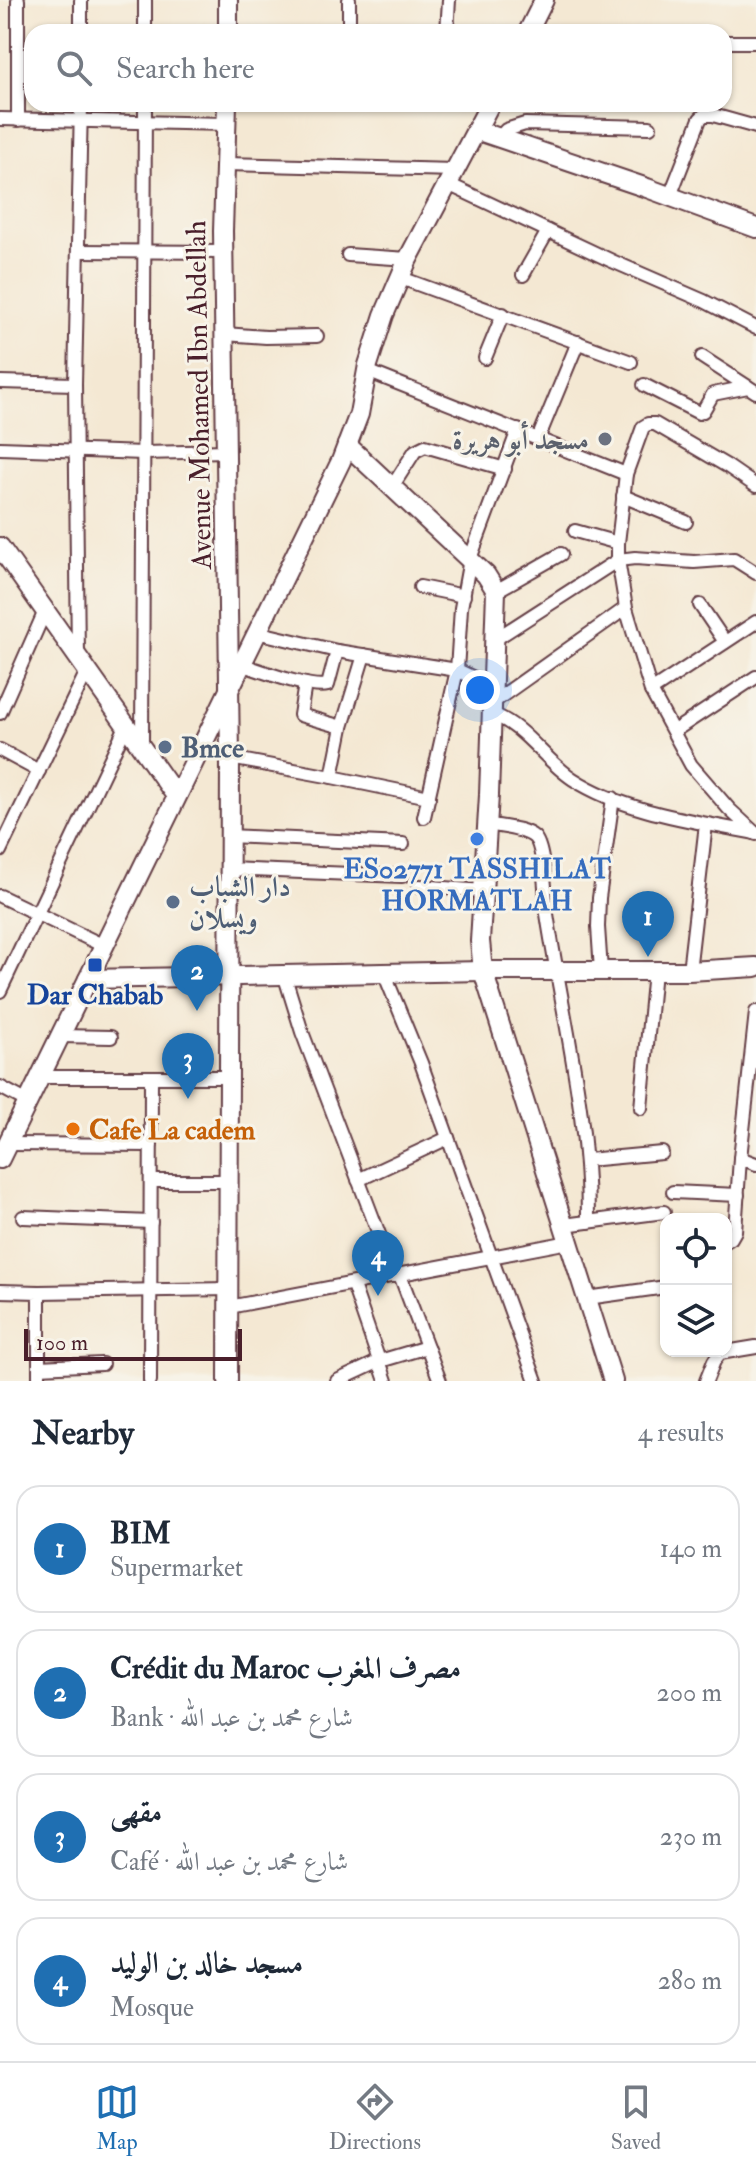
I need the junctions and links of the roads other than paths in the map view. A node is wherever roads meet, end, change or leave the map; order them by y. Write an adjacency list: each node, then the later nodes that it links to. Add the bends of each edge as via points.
1 (18, 0): 21 (street)
2 (81, 0): 8 (street)
3 (145, 0): 9 (street)
4 (228, 0): 10 (street)
5 (349, 0): 11 (street)
6 (449, 0): 12 (street)
7 (544, 0): 13 (street)
8 (81, 24)
9 (145, 24)
10 (228, 24)
11 (349, 24)
12 (448, 24)
13 (532, 24)
14 (732, 42): 15 (street)
15 (756, 42)
16 (81, 112): 22 (street)
17 (145, 112): 23 (street)
18 (227, 112): 24 (street, Avenue Mohamed Ibn Abdellah)
19 (486, 112): 27 (street)
20 (0, 119): 21 (street)
21 (18, 120): 22 (street)
22 (81, 122): 23 (street); 34 (street)
23 (145, 123): 24 (street); 35 (street)
24 (227, 124): 29 (street, Avenue Mohamed Ibn Abdellah)
25 (650, 127): 28 (street, via 525,124)
26 (756, 127): 31 (street, via 704,115)
27 (476, 130): 28 (street); 30 (street)
28 (499, 138): 31 (street)
29 (226, 164): 30 (street); 36 (street, Avenue Mohamed Ibn Abdellah)
30 (452, 177): 33 (street); 38 (street)
31 (670, 196): 32 (street)
32 (756, 228)
33 (548, 231): 39 (street); 42 (street)
34 (78, 251): 35 (street); 51 (street)
35 (145, 252): 36 (street); 60 (street)
36 (224, 252): 43 (street, Avenue Mohamed Ibn Abdellah)
37 (348, 255): 38 (street)
38 (408, 259): 40 (street)
39 (523, 275)
40 (401, 278): 41 (street); 49 (street)
41 (503, 314): 45 (street); 47 (street)
42 (756, 328)
43 (225, 334): 44 (street); 59 (street, Avenue Mohamed Ibn Abdellah)
44 (317, 336)
45 (578, 342): 48 (street); 55 (street)
46 (702, 357): 53 (street)
47 (485, 358)
48 (631, 362)
49 (367, 371): 54 (street); 56 (street)
50 (0, 382): 51 (street)
51 (75, 384): 58 (street)
52 (644, 385): 53 (street, via 699,413 713,394)
53 (752, 390)
54 (518, 430): 55 (street); 61 (street)
55 (538, 439): 62 (street)
56 (347, 445): 64 (street); 81 (street)
57 (0, 448): 58 (street)
58 (76, 451): 60 (street); 86 (street)
59 (227, 451): 60 (street); 91 (street, Avenue Mohamed Ibn Abdellah)
60 (144, 453): 98 (street)
61 (505, 469): 64 (street, via 425,446 415,451); 71 (street)
62 (626, 474): 63 (street, via 643,427 655,424); 65 (street)
63 (756, 486)
64 (392, 487): 71 (street)
65 (623, 496): 66 (street); 68 (street)
66 (686, 522)
67 (575, 531): 68 (street)
68 (618, 543): 72 (street)
69 (561, 554): 75 (street)
70 (2, 557): 79 (street)
71 (470, 559): 75 (street); 76 (street)
72 (618, 560): 73 (street, via 734,559); 78 (street); 82 (street)
73 (756, 573)
74 (420, 587): 76 (street)
75 (496, 591): 82 (street)
76 (464, 596): 88 (street)
77 (700, 605): 83 (street)
78 (626, 608): 92 (street); 93 (street)
79 (45, 611): 86 (street); 94 (street)
80 (756, 622): 83 (street)
81 (256, 632): 84 (street); 87 (street)
82 (494, 640): 93 (street)
83 (725, 642): 92 (street)
84 (337, 651): 85 (street); 90 (street, via 328,685)
85 (364, 655): 88 (street); 96 (street)
86 (82, 664): 95 (street); 101 (street)
87 (240, 664): 90 (street); 91 (street)
88 (457, 670): 93 (street); 104 (street)
89 (756, 677): 97 (street)
90 (305, 684): 96 (street, via 300,715)
91 (229, 686): 100 (street, Avenue Mohamed Ibn Abdellah); 103 (street)
92 (651, 691): 97 (street)
93 (492, 701): 105 (street, via 564,772); 107 (street)
94 (0, 713)
95 (127, 724): 98 (street); 118 (street)
96 (342, 727): 102 (street)
97 (674, 731): 109 (street, via 691,765)
98 (142, 745): 103 (street)
99 (0, 750): 101 (street)
100 (230, 758): 102 (street); 110 (street, Avenue Mohamed Ibn Abdellah)
101 (39, 771): 112 (street)
102 (332, 777): 104 (street)
103 (176, 796): 119 (street)
104 (429, 797): 106 (street)
105 (613, 798): 108 (street); 123 (street, via 599,898)
106 (424, 817)
107 (487, 824): 116 (street); 121 (street, via 524,832 540,846)
108 (706, 824): 109 (street); 125 (street)
109 (756, 834)
110 (229, 836): 111 (street); 113 (street, Avenue Mohamed Ibn Abdellah)
111 (403, 844)
112 (0, 851)
113 (229, 869): 114 (street); 128 (street, Avenue Mohamed Ibn Abdellah)
114 (402, 876)
115 (419, 886): 116 (street)
116 (483, 891): 122 (street)
117 (0, 896): 118 (street)
118 (37, 914): 119 (street); 130 (street)
119 (104, 946): 129 (street)
120 (756, 967): 125 (street)
121 (556, 970): 122 (street); 123 (street); 146 (street)
122 (483, 971): 126 (street); 157 (street)
123 (601, 971): 124 (street)
124 (654, 971): 125 (street); 140 (street)
125 (689, 971)
126 (384, 973): 127 (street); 141 (street)
127 (284, 974): 128 (street); 148 (street)
128 (229, 977): 129 (street); 137 (street, Avenue Mohamed Ibn Abdellah)
129 (88, 979): 132 (street)
130 (0, 991)
131 (756, 1012): 134 (street)
132 (60, 1036): 133 (street); 135 (street)
133 (111, 1037)
134 (752, 1067): 145 (street)
135 (40, 1077): 136 (street); 139 (street)
136 (151, 1077): 137 (street); 142 (street)
137 (230, 1077): 150 (street, Avenue Mohamed Ibn Abdellah)
138 (0, 1087): 139 (street)
139 (28, 1102): 143 (street)
140 (641, 1108)
141 (448, 1138): 148 (street); 159 (street)
142 (151, 1145): 143 (street); 149 (street)
143 (4, 1152)
144 (662, 1153): 146 (street)
145 (740, 1158): 147 (street); 152 (street)
146 (587, 1160): 156 (street)
147 (756, 1164)
148 (358, 1180): 160 (street)
149 (151, 1181): 150 (street); 155 (street)
150 (230, 1181): 166 (street, Avenue Mohamed Ibn Abdellah)
151 (673, 1192): 152 (street)
152 (738, 1195): 158 (street)
153 (664, 1212): 156 (street)
154 (23, 1217): 155 (street)
155 (151, 1222): 164 (street)
156 (588, 1222): 157 (street)
157 (567, 1233): 159 (street); 167 (street)
158 (732, 1236)
159 (491, 1258): 160 (street); 179 (street)
160 (398, 1276): 161 (street); 168 (street)
161 (353, 1285): 166 (street); 170 (street)
162 (660, 1288): 167 (street)
163 (0, 1291): 165 (street)
164 (151, 1291): 165 (street); 166 (street); 174 (street)
165 (39, 1292): 172 (street)
166 (229, 1298): 175 (street, Avenue Mohamed Ibn Abdellah)
167 (587, 1298): 180 (street)
168 (427, 1347): 170 (street); 178 (street)
169 (756, 1347): 181 (street, via 720,1353)
170 (380, 1361): 176 (street); 177 (street)
171 (102, 1364): 172 (street)
172 (39, 1367): 173 (street)
173 (39, 1381)
174 (150, 1381)
175 (228, 1381)
176 (337, 1381)
177 (386, 1381)
178 (440, 1381)
179 (536, 1381)
180 (613, 1381)
181 (706, 1381)

